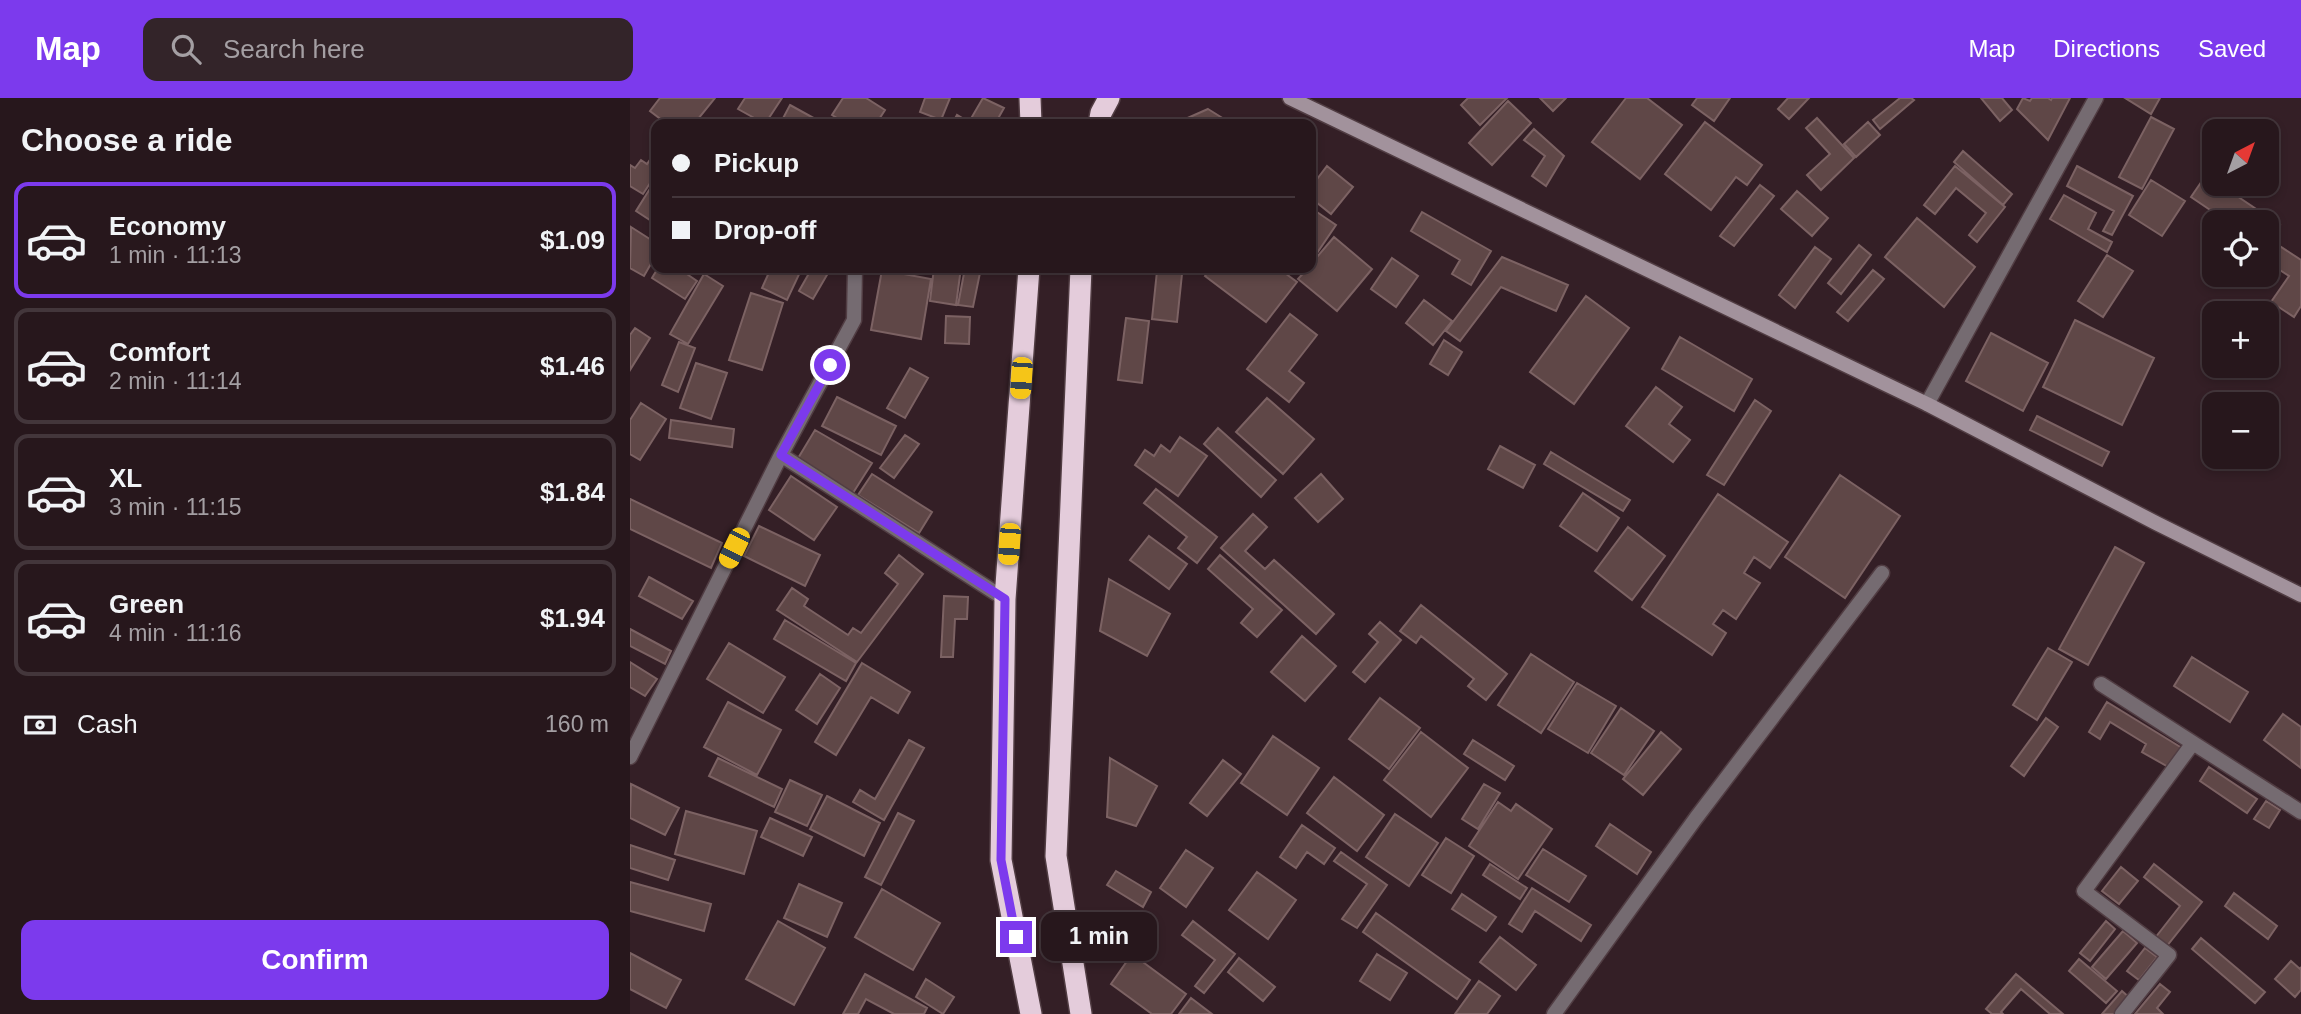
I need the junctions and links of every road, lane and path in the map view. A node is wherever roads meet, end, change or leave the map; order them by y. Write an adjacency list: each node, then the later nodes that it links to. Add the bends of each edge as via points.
1 (1030, 98): 5 (highway)
2 (1109, 98): 6 (highway)
3 (1290, 98): 10 (street)
4 (2096, 98): 10 (street)
5 (1031, 119)
6 (1100, 119)
7 (855, 273): 11 (street, via 854,320)
8 (1029, 273): 14 (highway)
9 (1081, 273): 20 (highway, via 1056,856)
10 (1927, 404): 13 (street)
11 (781, 455): 14 (street); 17 (street)
12 (1882, 573): 21 (street)
13 (2301, 595)
14 (1005, 599): 19 (highway, via 1001,860)
15 (2101, 684): 16 (street)
16 (2193, 743): 18 (street); 22 (street, via 2084,891 2169,955)
17 (630, 757)
18 (2301, 812)
19 (1031, 1014)
20 (1081, 1014)
21 (1554, 1014)
22 (2122, 1014)

